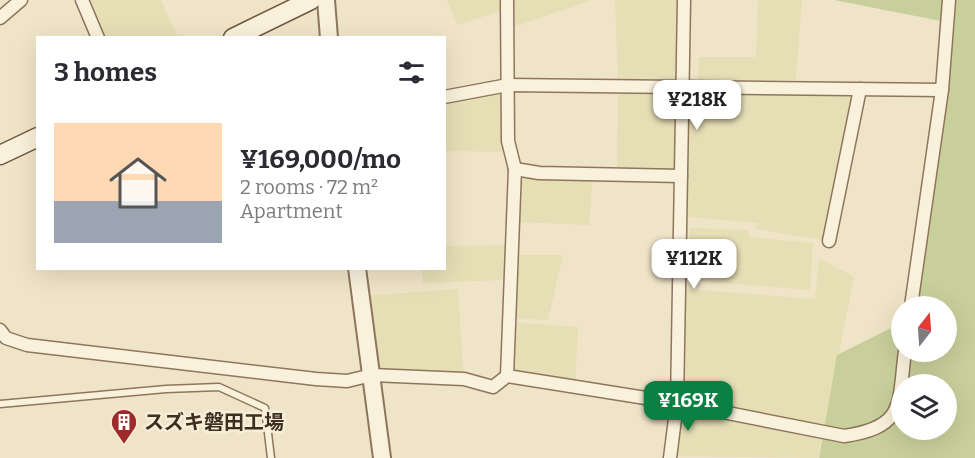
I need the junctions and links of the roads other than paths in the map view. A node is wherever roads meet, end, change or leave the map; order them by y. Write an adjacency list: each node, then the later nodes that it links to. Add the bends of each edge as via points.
1 (21, 0): 8 (street)
2 (82, 0): 9 (street)
3 (311, 0): 10 (main road)
4 (326, 0): 11 (street)
5 (507, 0): 12 (street)
6 (684, 0): 13 (street)
7 (949, 0): 15 (street)
8 (0, 18)
9 (97, 36)
10 (237, 36)
11 (329, 36)
12 (508, 85): 13 (street); 16 (street); 19 (street, via 508,141)
13 (682, 86): 14 (street); 20 (street)
14 (860, 89): 15 (street); 21 (street)
15 (942, 90): 23 (street)
16 (446, 97)
17 (36, 138): 18 (main road)
18 (0, 155)
19 (515, 169): 20 (street); 27 (street)
20 (681, 176): 28 (street)
21 (829, 241)
22 (357, 270): 26 (street)
23 (912, 296)
24 (0, 330): 26 (street, via 6,338 27,345 347,381)
25 (903, 362): 28 (street, via 897,408 889,421 864,433 844,436)
26 (372, 375): 27 (street, via 464,379 493,387); 31 (street)
27 (507, 376): 28 (street)
28 (676, 403): 32 (street)
29 (0, 404): 30 (lane, via 219,387 265,408)
30 (271, 458)
31 (382, 458)
32 (670, 458)

